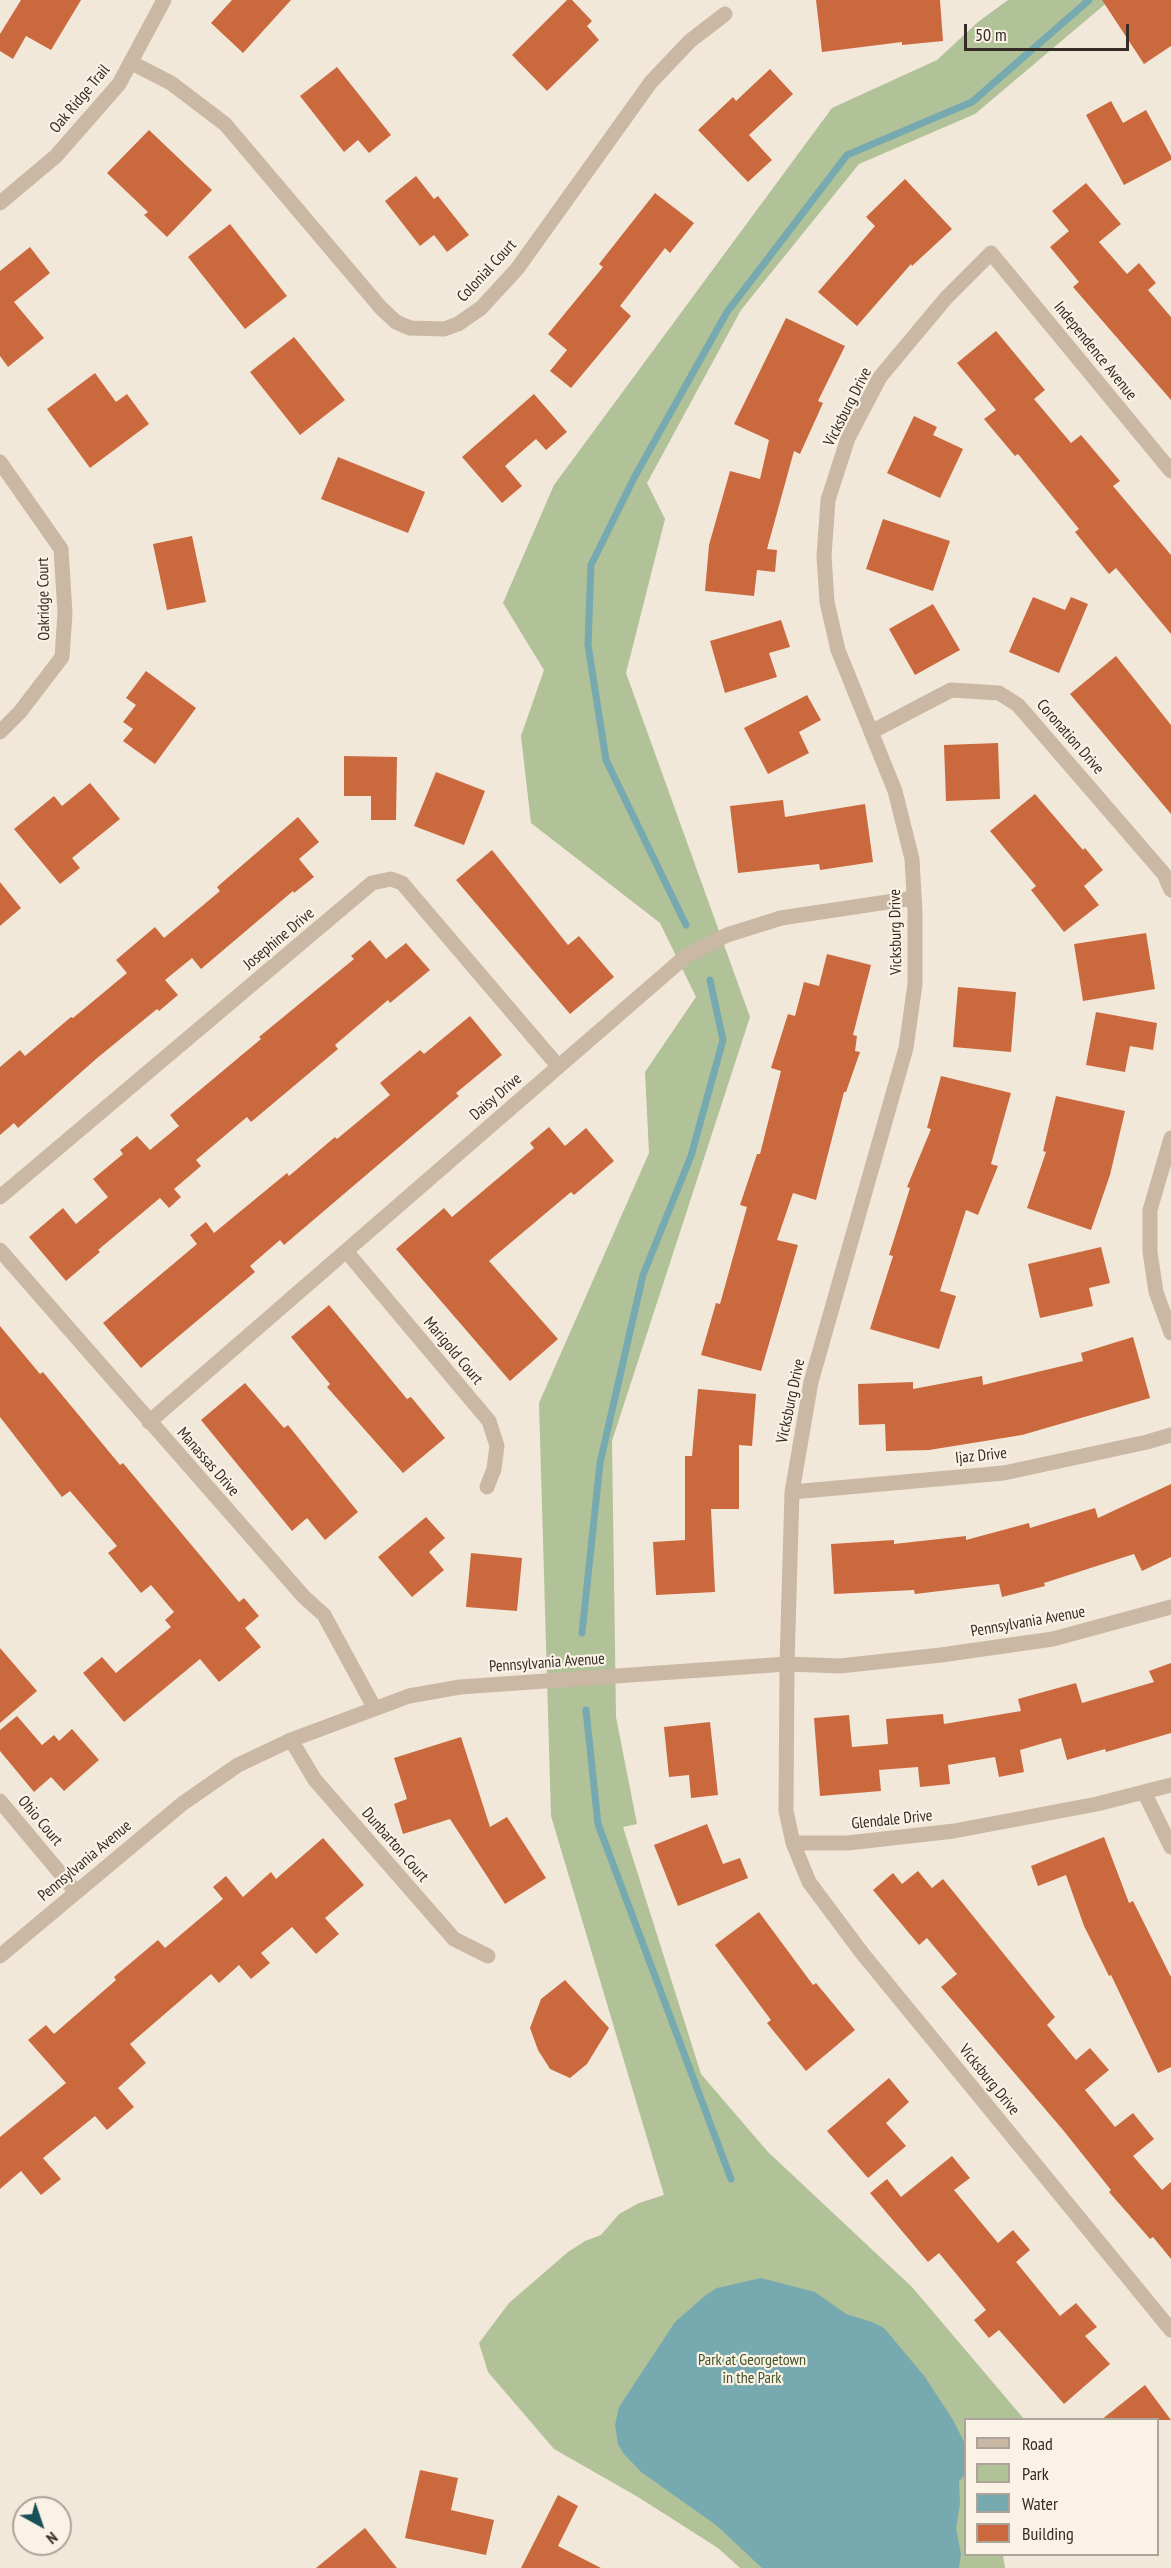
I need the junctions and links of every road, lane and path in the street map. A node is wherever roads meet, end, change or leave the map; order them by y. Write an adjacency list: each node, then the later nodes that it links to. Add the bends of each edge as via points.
1 (164, 0): 3 (street, Oak Ridge Trail)
2 (725, 14): 3 (street, Colonial Court, via 690,40 651,82 517,269 481,308 444,329 410,328 396,322 225,124 171,83)
3 (132, 63): 4 (street, Oak Ridge Trail, via 119,84 56,156)
4 (0, 203)
5 (991, 253): 7 (street, Independence Avenue); 9 (street, Vicksburg Drive, via 946,298 880,377 848,438 828,500 824,556 827,602 838,650)
6 (0, 462): 8 (street, Oakridge Court, via 61,549 65,614 62,657)
7 (1171, 471)
8 (0, 732)
9 (871, 732): 10 (street, Coronation Drive, via 951,690 999,693 1018,705 1164,874); 11 (street, Vicksburg Drive, via 895,791 912,859)
10 (1171, 890)
11 (915, 898): 12 (street, Daisy Drive, via 781,918 727,935 686,956); 21 (street, Vicksburg Drive, via 915,984 906,1048 812,1382)
12 (558, 1066): 14 (street, Josephine Drive, via 402,883 382,881 372,884); 16 (street, Daisy Drive)
13 (1171, 1138): 17 (street, via 1149,1210 1156,1292)
14 (0, 1197)
15 (0, 1250): 18 (street, Manassas Drive)
16 (346, 1251): 18 (street, Daisy Drive); 20 (street, Marigold Court, via 489,1421 497,1446)
17 (1171, 1333)
18 (149, 1422): 24 (street, Manassas Drive, via 324,1615)
19 (1171, 1435): 21 (street, Ijaz Drive, via 1004,1473)
20 (488, 1487)
21 (792, 1492): 23 (street, Vicksburg Drive)
22 (1171, 1607): 23 (street, Pennsylvania Avenue, via 1042,1641 840,1666)
23 (787, 1664): 24 (street, Pennsylvania Avenue, via 460,1687); 29 (street, via 786,1811)
24 (374, 1707): 25 (street, Pennsylvania Avenue)
25 (291, 1740): 31 (street, Pennsylvania Avenue, via 238,1765 182,1804); 33 (street, Dunbarton Court, via 315,1780 454,1939)
26 (1171, 1785): 27 (street, Glendale Drive)
27 (1144, 1792): 29 (street, Glendale Drive, via 954,1831 848,1843); 30 (street)
28 (0, 1802): 31 (street, Ohio Court)
29 (793, 1844): 34 (street, Vicksburg Drive, via 810,1882 862,1953)
30 (1171, 1847)
31 (76, 1892): 32 (street, Pennsylvania Avenue)
32 (0, 1956)
33 (488, 1956)
34 (1171, 2330)

